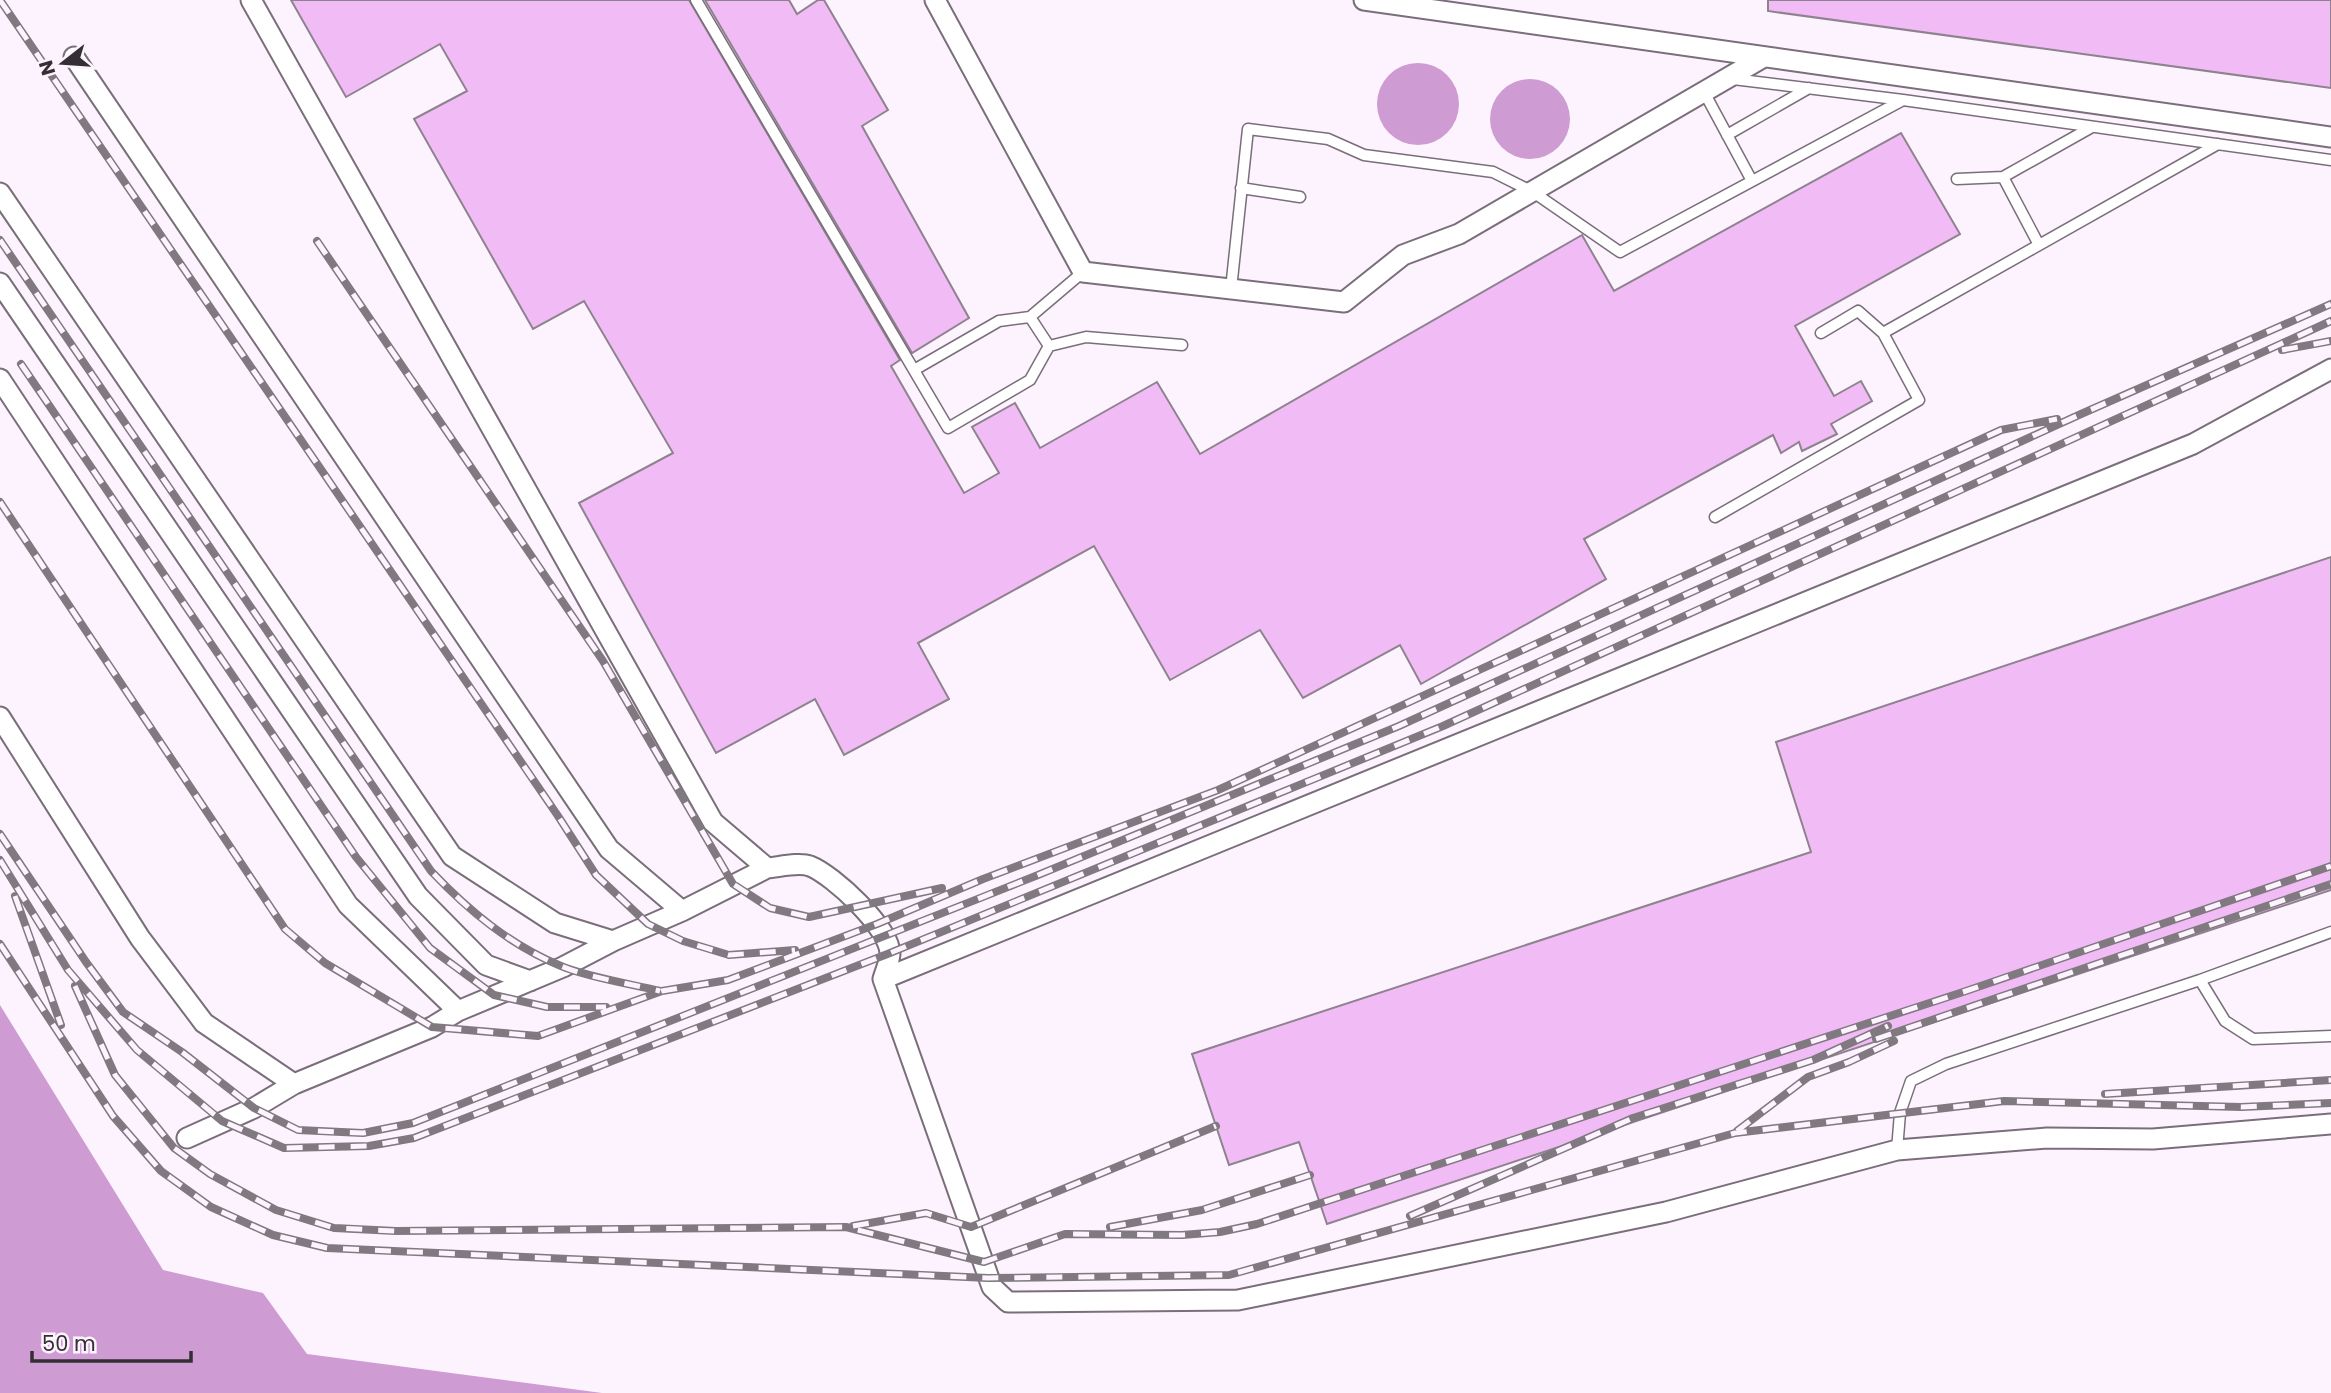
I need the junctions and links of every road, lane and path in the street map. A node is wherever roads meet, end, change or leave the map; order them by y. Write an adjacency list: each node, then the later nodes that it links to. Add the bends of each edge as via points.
1 (251, 0): 37 (street, via 713,822)
2 (696, 0): 33 (lane)
3 (935, 0): 24 (street)
4 (1364, 0): 6 (street)
5 (74, 57): 38 (street, via 609,849)
6 (1762, 58): 7 (street); 13 (street)
7 (1728, 78): 8 (lane); 9 (street)
8 (1809, 88): 10 (lane); 12 (lane)
9 (1704, 92): 12 (lane); 20 (street)
10 (1903, 100): 11 (lane); 18 (lane)
11 (2092, 127): 14 (lane); 16 (lane)
12 (1727, 135): 18 (lane)
13 (2331, 137)
14 (2218, 144): 15 (lane); 23 (lane)
15 (2331, 160)
16 (2003, 177): 17 (lane); 23 (lane)
17 (1957, 179)
18 (1752, 181): 20 (lane, via 1620,252)
19 (1241, 188): 20 (lane, via 1248,129 1328,139 1364,155 1493,172); 22 (lane); 26 (lane)
20 (1533, 192): 26 (street, via 1459,234 1403,255 1344,302)
21 (0, 193): 40 (street, via 452,856 555,923)
22 (1300, 197)
23 (2039, 245): 29 (lane)
24 (1083, 272): 26 (street); 27 (lane)
25 (0, 283): 43 (street, via 418,896 486,965)
26 (1231, 289)
27 (1030, 317): 31 (lane); 33 (lane, via 999,321)
28 (1821, 333): 29 (lane, via 1858,312)
29 (1883, 333): 35 (lane, via 1919,400)
30 (1182, 345): 31 (lane, via 1086,337)
31 (1049, 346): 33 (lane, via 1030,380 948,428)
32 (2331, 369): 41 (street, via 2193,444)
33 (914, 370)
34 (0, 379): 44 (street, via 348,905)
35 (1716, 517)
36 (0, 717): 46 (street, via 140,938 204,1023)
37 (767, 868): 38 (street); 41 (street, via 809,866 862,907 877,924 890,953)
38 (682, 911): 40 (street)
39 (2331, 932): 42 (lane)
40 (613, 940): 43 (street)
41 (883, 979): 49 (street, via 992,1287 1008,1302 1238,1300 1666,1212)
42 (2200, 980): 45 (lane, via 2225,1021 2253,1039); 49 (lane, via 1946,1064 1911,1081 1899,1113)
43 (530, 981): 44 (street)
44 (458, 1011): 46 (street, via 432,1027)
45 (2331, 1036)
46 (294, 1084): 48 (street)
47 (2331, 1124): 49 (street, via 2153,1139 2047,1138)
48 (187, 1138)
49 (1897, 1150)

